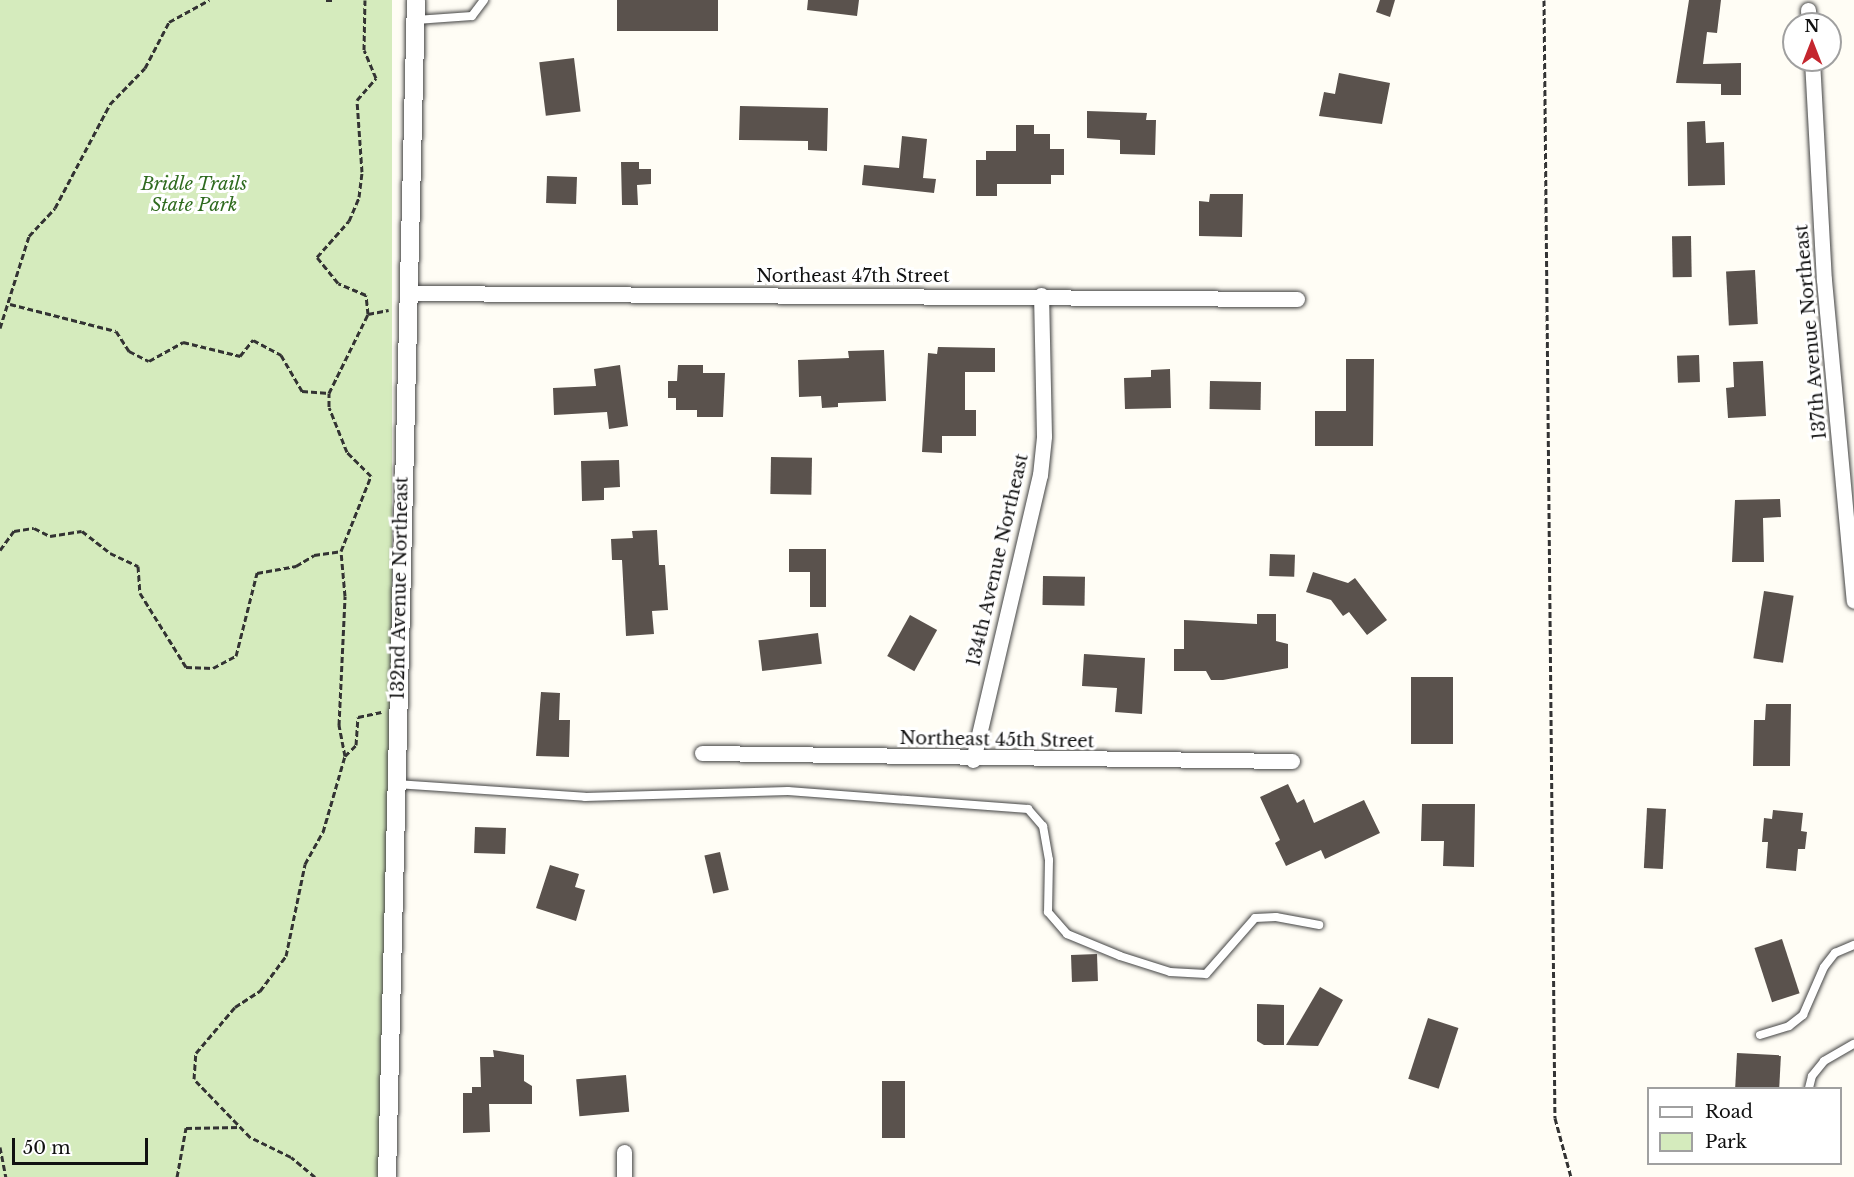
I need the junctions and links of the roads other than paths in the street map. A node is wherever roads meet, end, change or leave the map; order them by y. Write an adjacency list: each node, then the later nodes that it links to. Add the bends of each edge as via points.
1 (416, 0): 3 (street, 132nd Avenue Northeast)
2 (484, 0): 3 (lane, via 472,16)
3 (416, 20): 5 (street, 132nd Avenue Northeast)
4 (1813, 72): 8 (street, 137th Avenue Northeast, via 1824,280)
5 (409, 293): 6 (street, Northeast 47th Street); 12 (street, 132nd Avenue Northeast)
6 (1041, 295): 7 (street, Northeast 47th Street); 10 (street, 134th Avenue Northeast, via 1044,436 1040,475)
7 (1297, 299)
8 (1854, 601)
9 (702, 753): 10 (street, Northeast 45th Street)
10 (973, 760): 11 (street, Northeast 45th Street)
11 (1292, 761)
12 (395, 784): 13 (lane, via 585,797 788,791 1028,809 1043,826 1049,860 1048,912 1067,934 1120,956 1170,972 1206,974 1255,918 1276,917); 19 (street, 132nd Avenue Northeast)
13 (1319, 925)
14 (1854, 945): 15 (lane, via 1834,953 1803,1016 1789,1026)
15 (1760, 1035)
16 (1854, 1044): 17 (lane, via 1824,1061 1812,1076)
17 (1809, 1087)
18 (624, 1152): 20 (street)
19 (387, 1177)
20 (624, 1177)

